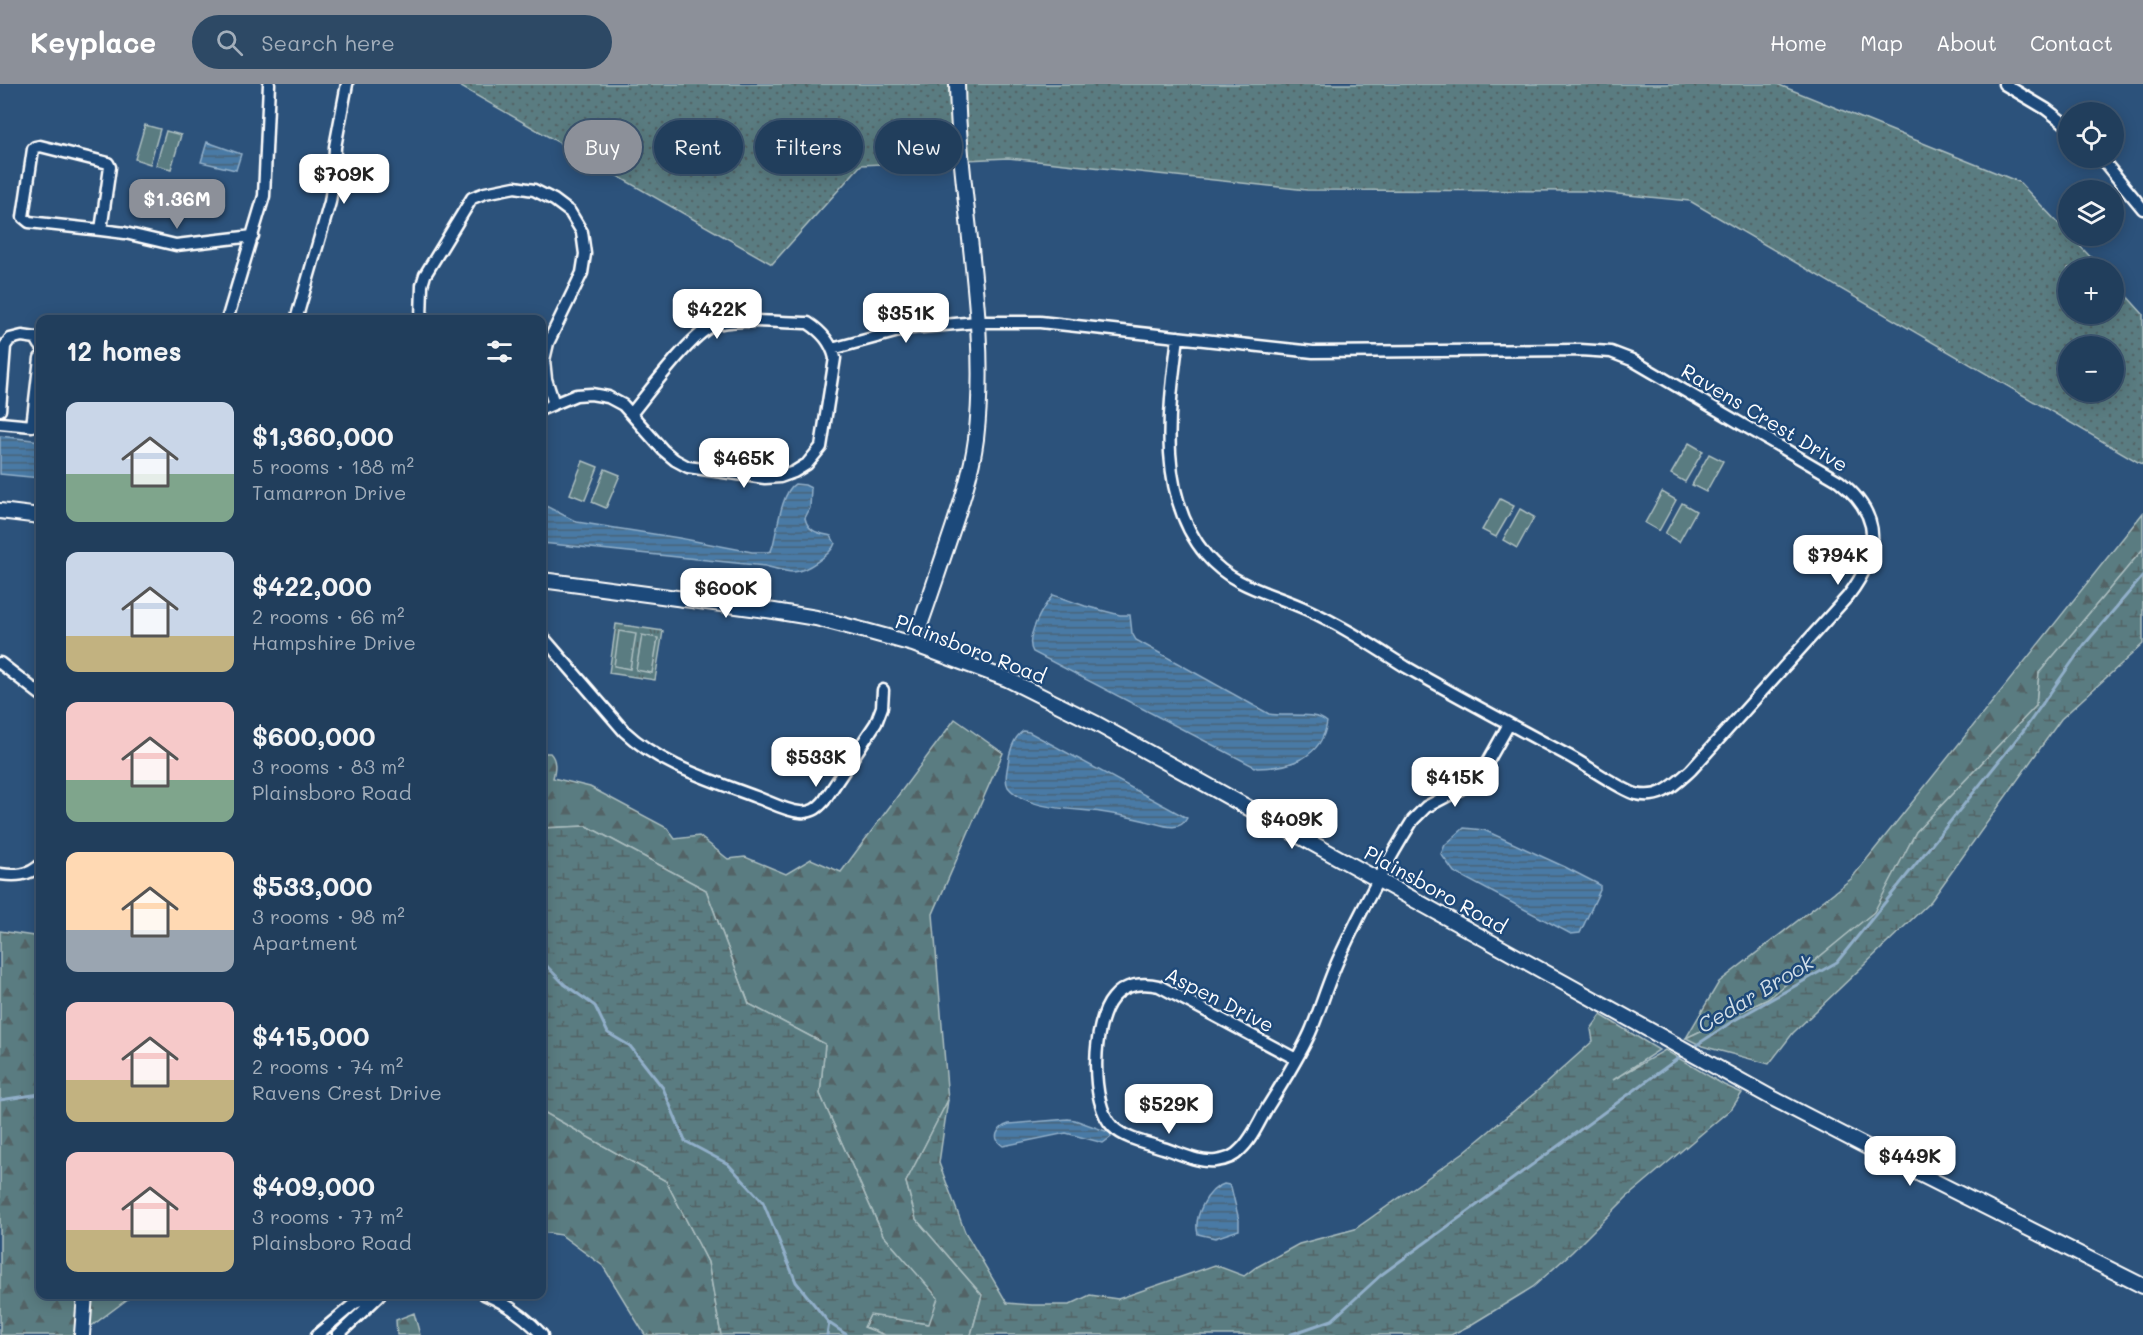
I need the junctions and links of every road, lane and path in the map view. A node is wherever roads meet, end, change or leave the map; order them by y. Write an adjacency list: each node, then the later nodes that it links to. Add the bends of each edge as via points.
1 (269, 84): 9 (street, via 264,196)
2 (347, 84): 11 (street, via 330,202)
3 (957, 84): 13 (street)
4 (2004, 84): 5 (street)
5 (2058, 118)
6 (2109, 168): 7 (street)
7 (2143, 208)
8 (101, 230): 8 (street, via 29,222 23,217 35,147 108,163); 9 (street, via 177,245)
9 (253, 237): 10 (street)
10 (229, 315)
11 (297, 315)
12 (421, 315): 17 (street, via 425,275 472,198 502,188 534,190 570,212 582,232 585,254 582,273)
13 (977, 322): 14 (street, Ravens Crest Drive, via 1040,322); 16 (street, Ravens Crest Drive, via 910,328); 29 (street, via 979,401 970,471)
14 (1178, 337): 33 (street, Ravens Crest Drive, via 1170,405 1170,453 1182,513 1206,555 1250,588 1345,629); 33 (street, Ravens Crest Drive, via 1313,352 1611,352 1632,360 1839,481 1861,502 1872,540 1868,566 1860,581 1691,770 1666,792 1634,794)
15 (36, 338): 21 (street, via 22,336 5,345)
16 (832, 348): 22 (street, via 808,323 729,322 712,326 696,338); 22 (street, via 835,358 821,447 807,464 780,477 688,467 663,450)
17 (546, 352)
18 (546, 379): 19 (street)
19 (554, 404): 20 (street); 22 (street, via 591,394 608,397)
20 (546, 407)
21 (0, 410)
22 (631, 414)
23 (0, 423): 24 (street)
24 (36, 427)
25 (0, 511): 26 (street)
26 (36, 516)
27 (546, 581): 29 (street, Plainsboro Road, via 816,618)
28 (546, 641): 31 (street, via 637,744 707,779 794,811 818,808 876,723)
29 (914, 644): 36 (street, Plainsboro Road, via 1048,698)
30 (0, 663): 32 (street)
31 (883, 690)
32 (36, 691)
33 (1509, 724): 36 (street, via 1481,774 1425,807 1413,820)
34 (36, 867): 35 (street, via 25,874)
35 (0, 874)
36 (1380, 881): 37 (street, Aspen Drive, via 1340,956); 38 (street, Plainsboro Road, via 1842,1135)
37 (1296, 1059): 37 (street, Aspen Drive, via 1244,1146 1229,1158 1216,1161 1202,1161 1114,1128 1099,1102 1096,1086 1105,1010 1114,996 1142,983 1159,986)
38 (2143, 1286)
39 (85, 1299): 43 (street)
40 (367, 1299): 44 (street, via 356,1303)
41 (375, 1299): 45 (street)
42 (495, 1299): 46 (street, via 526,1317)
43 (82, 1335)
44 (317, 1335)
45 (338, 1335)
46 (542, 1335)

